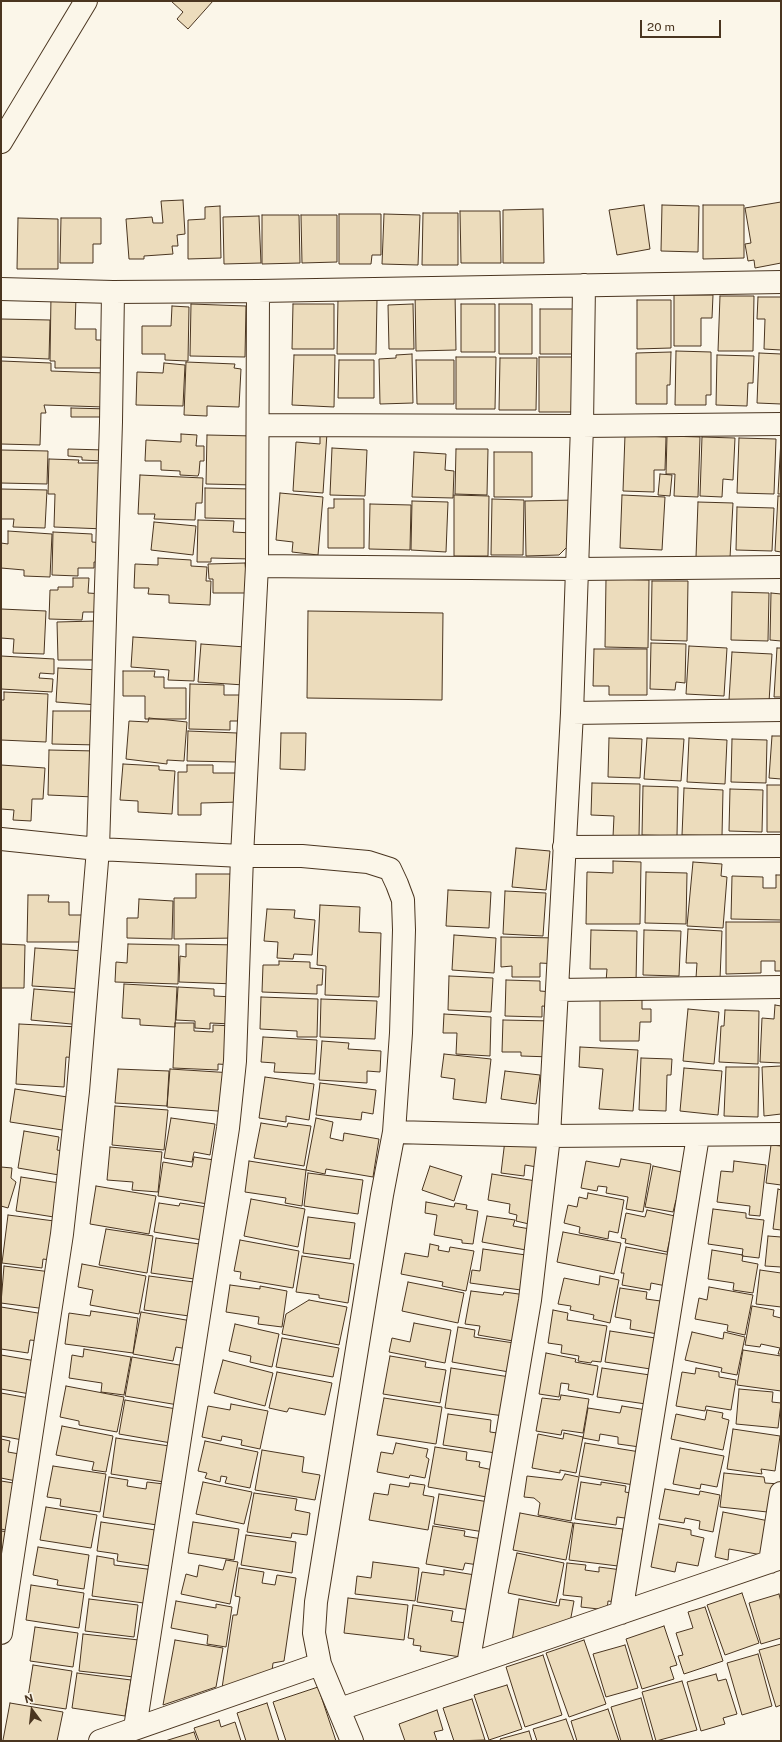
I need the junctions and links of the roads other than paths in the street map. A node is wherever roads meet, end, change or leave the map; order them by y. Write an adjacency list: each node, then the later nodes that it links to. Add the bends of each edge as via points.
1 (86, 1): 2 (street)
2 (1, 142)
3 (781, 282): 4 (street)
4 (584, 285): 6 (street); 10 (street)
5 (1, 288): 7 (street)
6 (258, 291): 7 (street); 9 (street)
7 (113, 292): 19 (street)
8 (781, 424): 10 (street)
9 (258, 425): 10 (street); 11 (street)
10 (582, 426): 13 (street)
11 (257, 566): 13 (street); 20 (street)
12 (781, 567): 13 (street)
13 (576, 569): 15 (street)
14 (781, 710): 15 (street)
15 (572, 713): 18 (street)
16 (1, 839): 19 (street)
17 (781, 846): 18 (street)
18 (564, 847): 22 (street)
19 (98, 849): 20 (street); 30 (street, via 78,1091 62,1234)
20 (242, 856): 23 (street, via 302,856 368,862 390,869 402,900 404,930 401,1033); 34 (street, via 235,1061 228,1128)
21 (781, 987): 22 (street)
22 (557, 990): 25 (street)
23 (394, 1132): 25 (street); 31 (street, via 317,1595 314,1634)
24 (781, 1134): 26 (street)
25 (549, 1136): 26 (street); 32 (street, via 530,1300)
26 (698, 1136): 29 (street)
27 (781, 1494): 28 (street)
28 (776, 1560): 29 (street)
29 (621, 1613): 32 (street)
30 (1, 1633)
31 (320, 1664): 33 (street); 34 (street)
32 (468, 1665): 33 (street)
33 (340, 1709): 36 (street)
34 (135, 1728): 35 (street)
35 (100, 1741)
36 (352, 1741)

